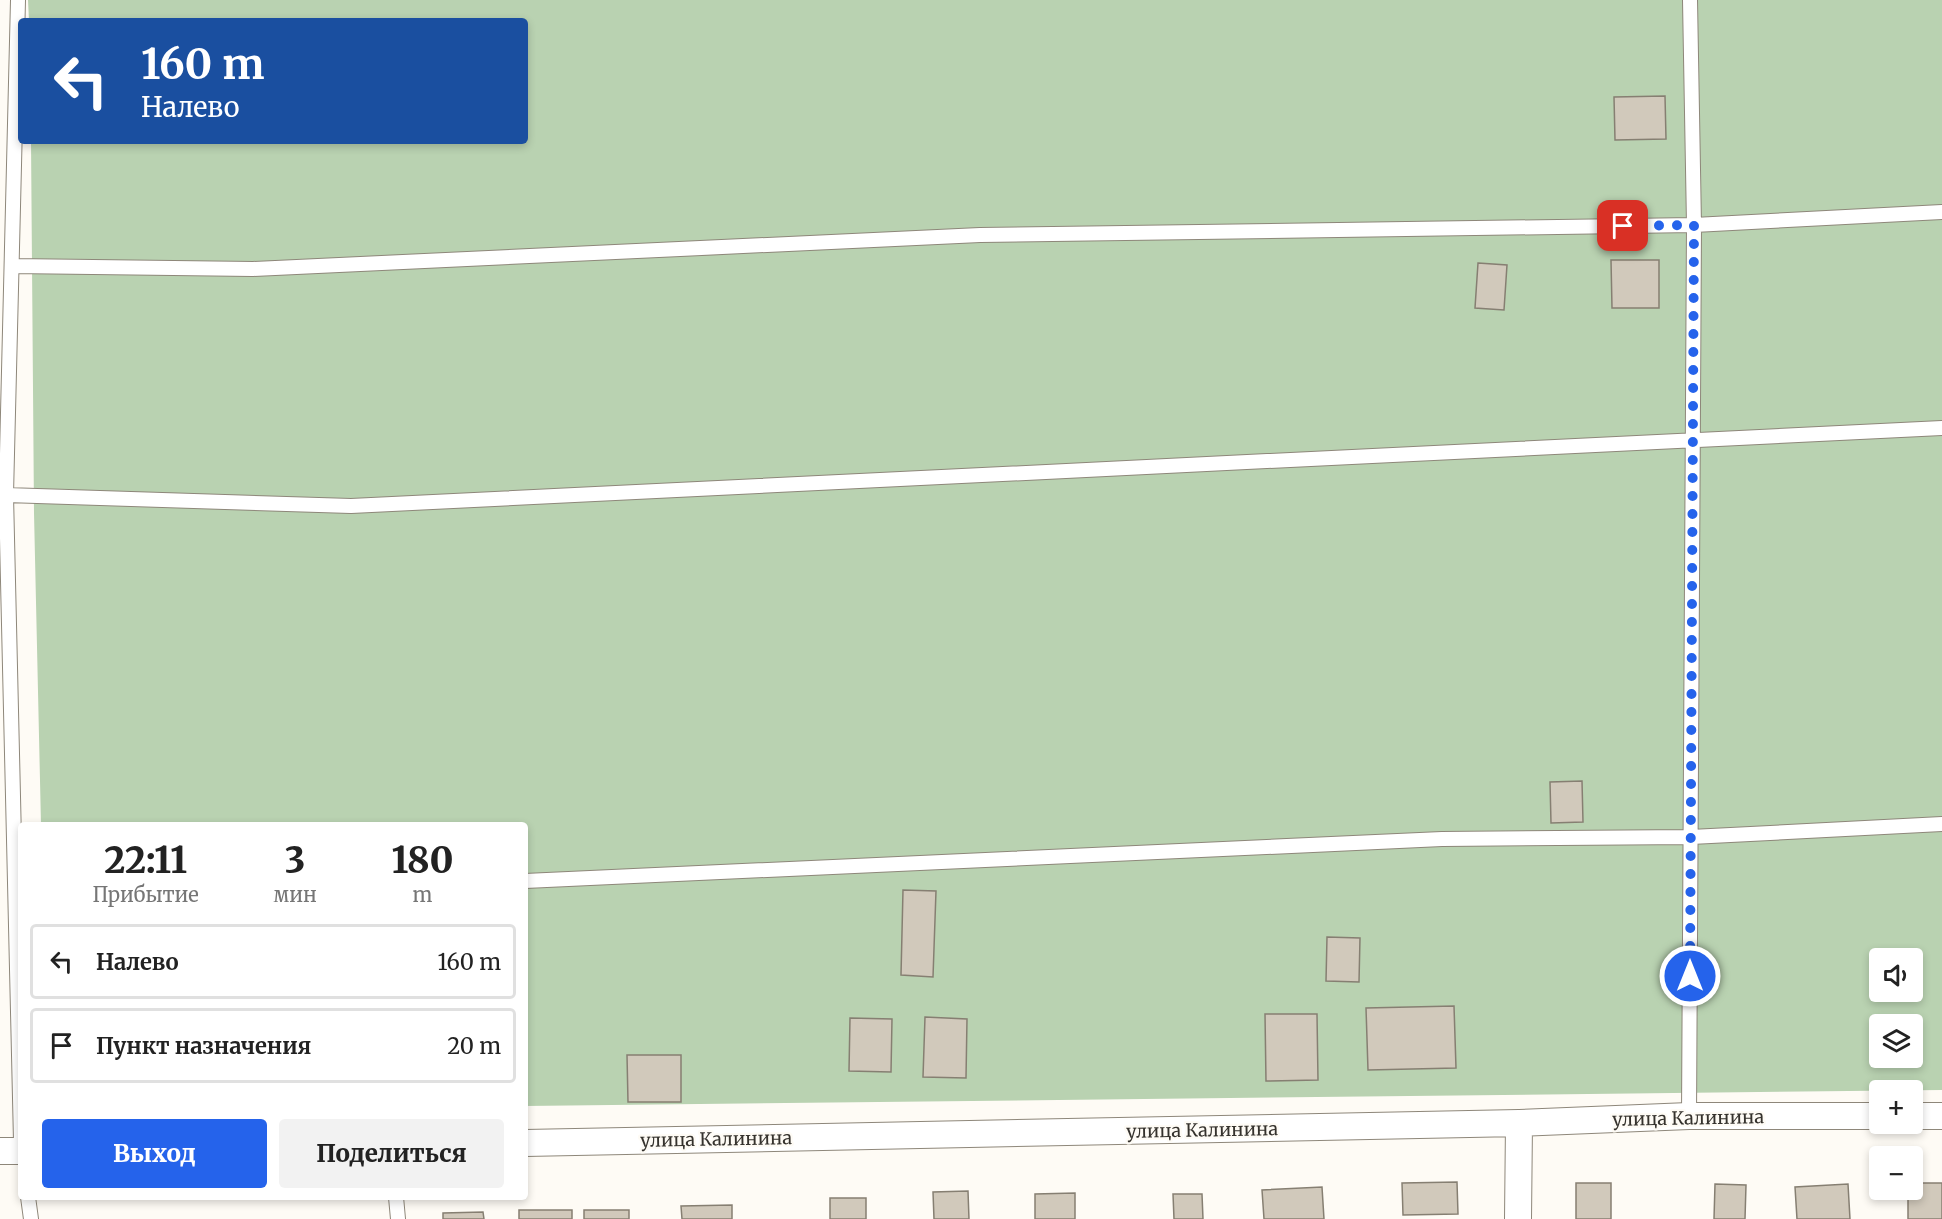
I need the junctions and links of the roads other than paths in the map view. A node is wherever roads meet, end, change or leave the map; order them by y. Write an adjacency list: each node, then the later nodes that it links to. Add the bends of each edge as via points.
1 (18, 0): 5 (lane)
2 (1690, 0): 4 (lane)
3 (1942, 212): 4 (lane)
4 (1694, 225): 5 (lane, via 980,235 253,269); 7 (lane)
5 (13, 266): 8 (lane)
6 (1942, 428): 7 (lane)
7 (1693, 438): 8 (lane, via 351,506); 10 (lane)
8 (6, 495): 11 (lane)
9 (1942, 824): 10 (lane)
10 (1691, 837): 12 (lane, via 1442,839); 13 (lane)
11 (18, 873)
12 (528, 881)
13 (1689, 1116): 14 (street, улица Калинина); 17 (street, улица Калинина)
14 (1869, 1116)
15 (1923, 1116): 16 (street)
16 (1942, 1116)
17 (1519, 1123): 18 (street, улица Калинина); 25 (street)
18 (528, 1143)
19 (0, 1151): 20 (street)
20 (18, 1151)
21 (28, 1200): 23 (lane)
22 (396, 1200): 24 (lane)
23 (31, 1219)
24 (398, 1219)
25 (1518, 1219)

